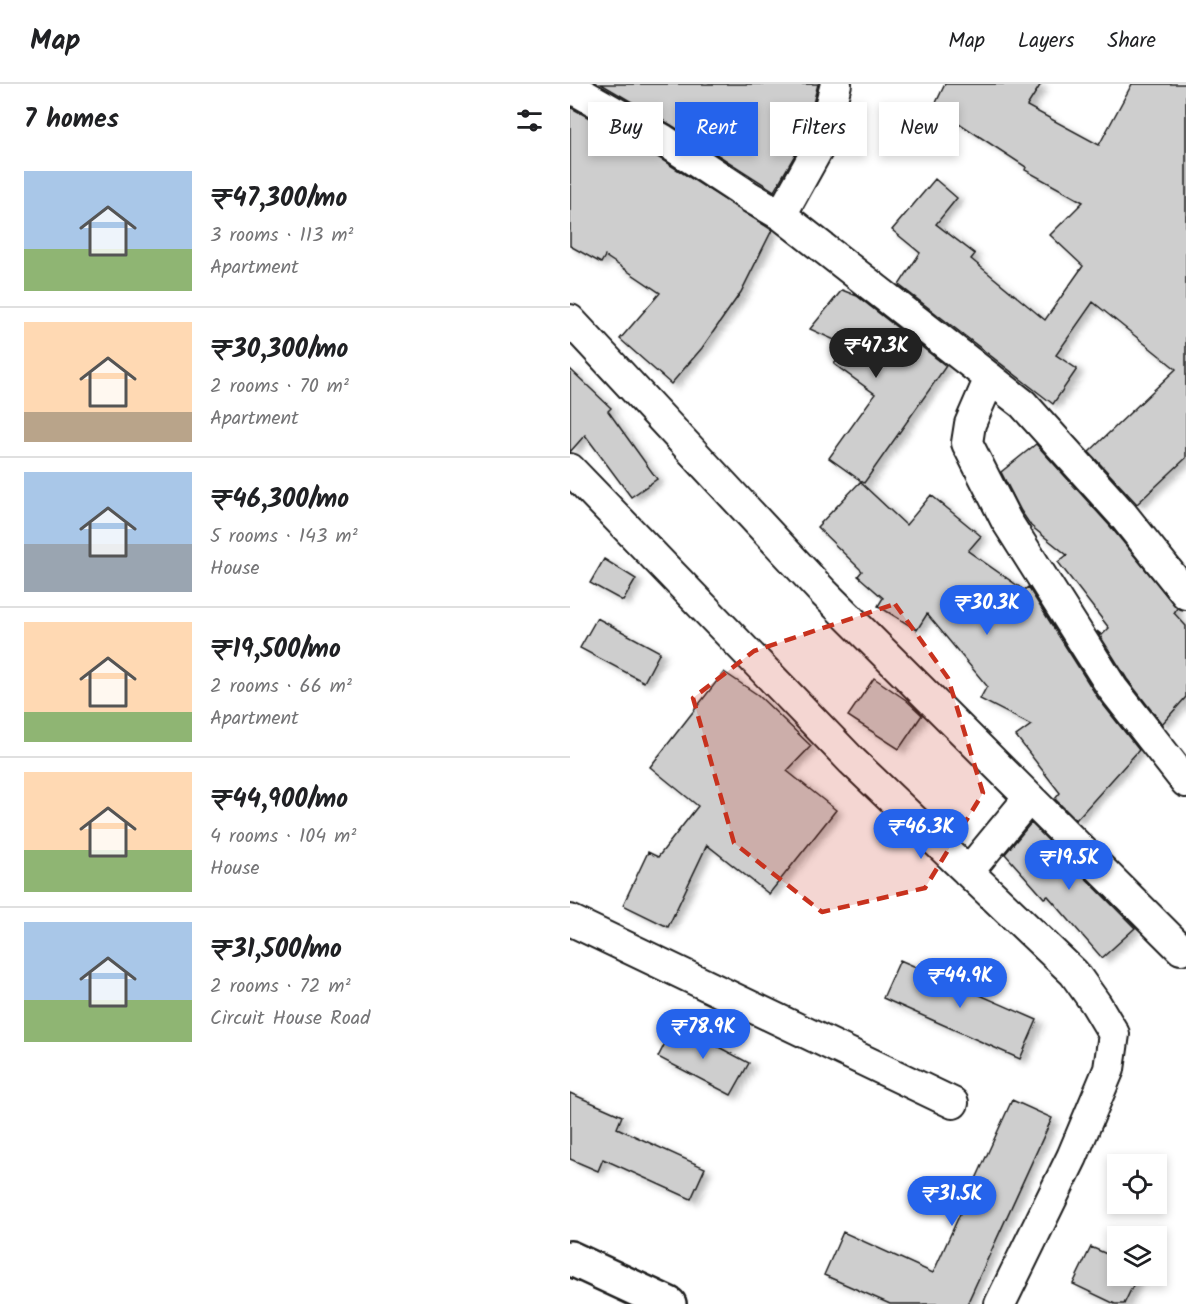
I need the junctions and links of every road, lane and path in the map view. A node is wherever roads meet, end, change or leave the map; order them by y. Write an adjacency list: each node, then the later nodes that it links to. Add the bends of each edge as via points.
1 (836, 84): 3 (street, via 820,145)
2 (570, 87): 3 (street, via 662,139)
3 (781, 215): 5 (street)
4 (570, 320): 9 (street, via 823,592)
5 (990, 378): 7 (street, via 1023,404); 8 (street, via 970,424 967,443 1006,520 1113,689)
6 (570, 469): 10 (street, via 852,760)
7 (1182, 579)
8 (1186, 782)
9 (1029, 798): 10 (street); 12 (street)
10 (968, 872): 16 (street, via 1074,973 1114,1034 1109,1069 1072,1156)
11 (570, 920): 13 (street)
12 (1181, 949)
13 (953, 1103)
14 (570, 1258): 15 (street)
15 (669, 1304)
16 (1000, 1304)

